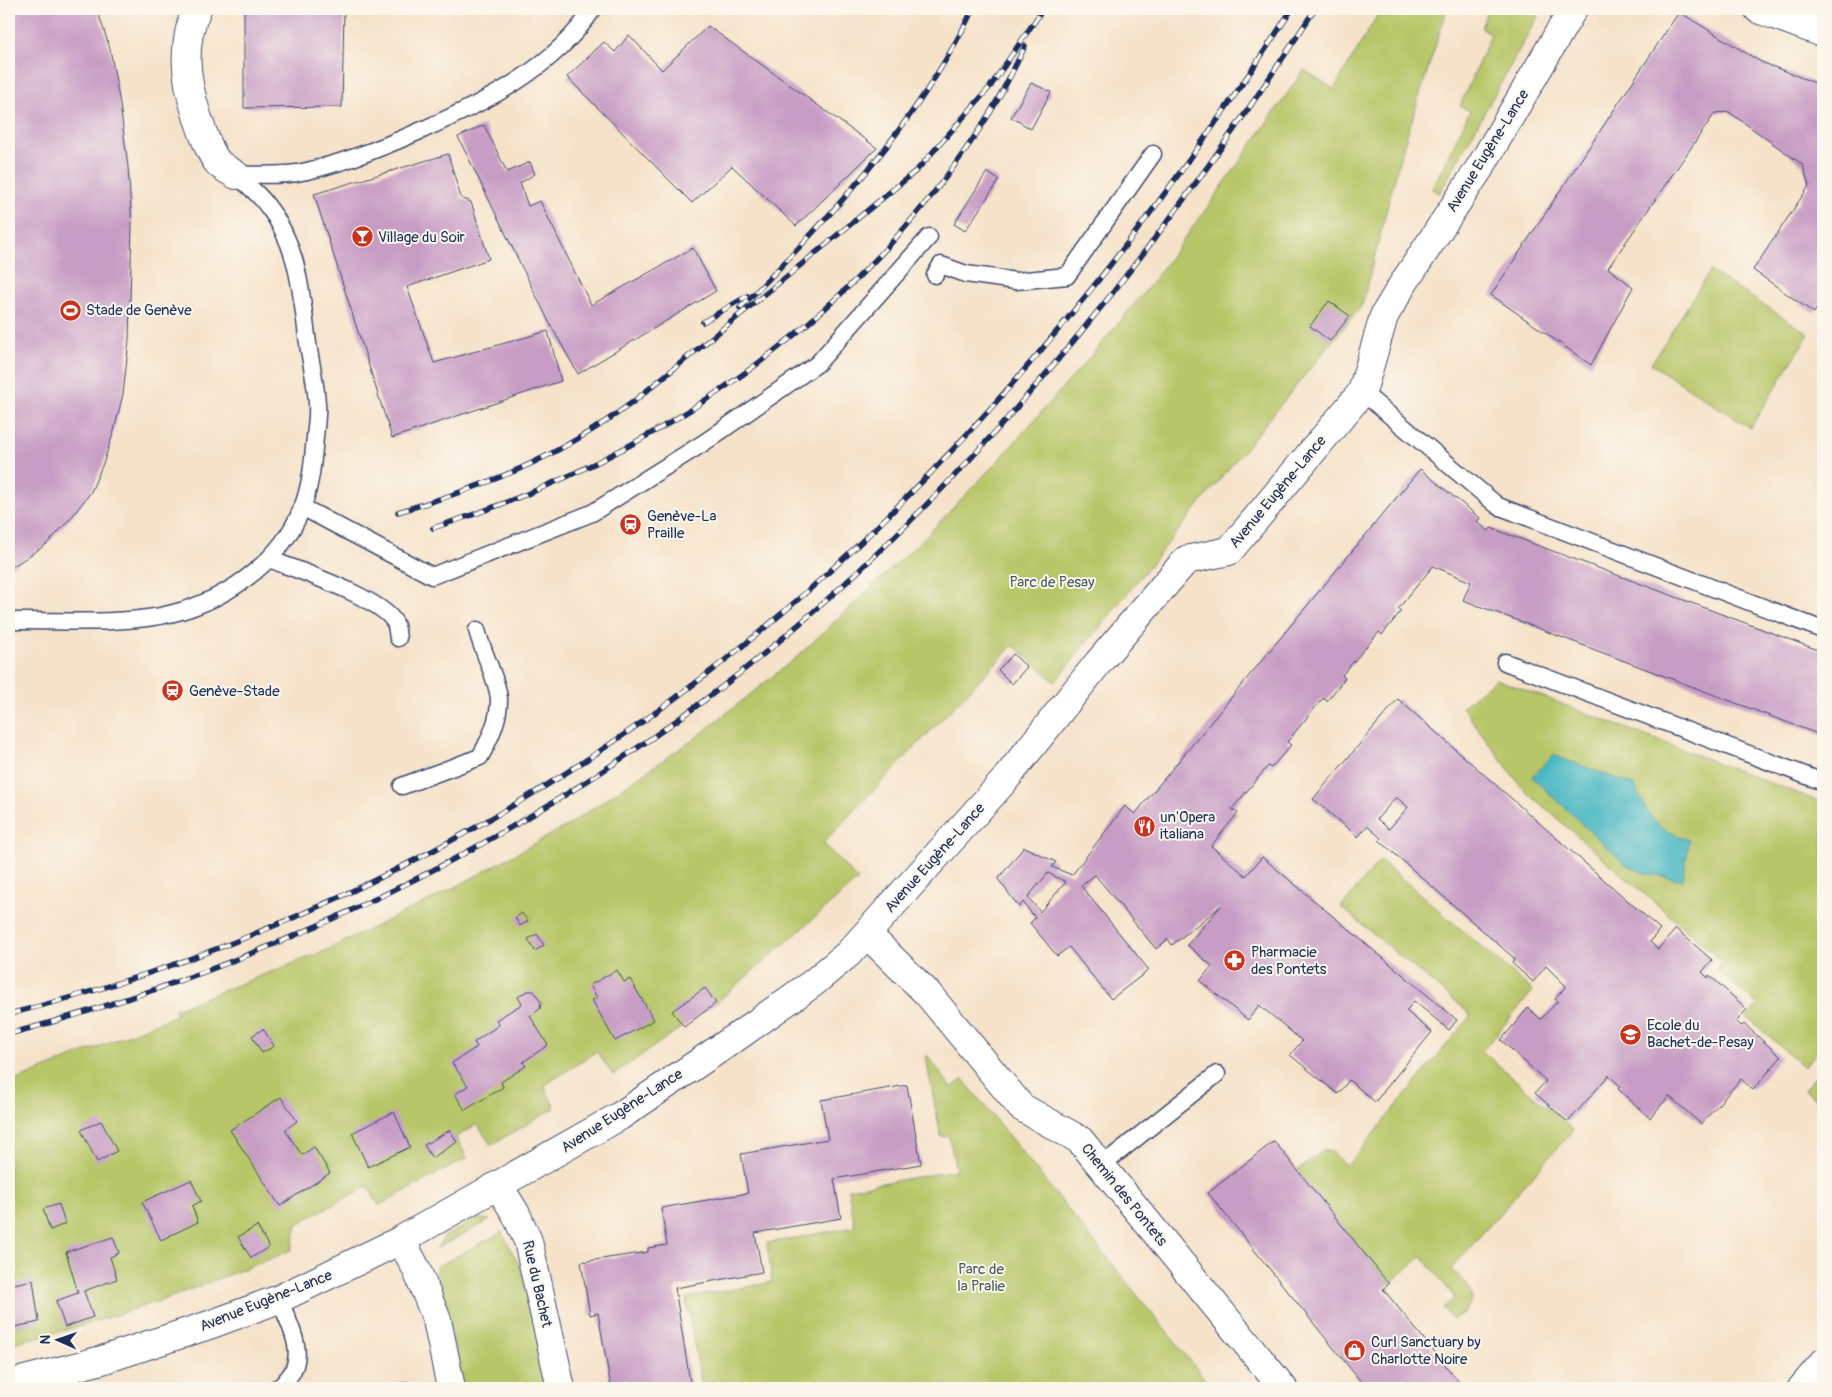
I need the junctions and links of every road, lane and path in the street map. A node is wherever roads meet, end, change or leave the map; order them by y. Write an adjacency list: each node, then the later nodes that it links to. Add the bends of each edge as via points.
1 (197, 9): 8 (street, via 189,26 187,46 186,72 191,103 218,164)
2 (593, 9): 8 (lane, via 582,25 549,57 511,86 467,110 365,154 296,173)
3 (1573, 9): 11 (street, Avenue Eugène-Lance, via 1481,166 1384,316)
4 (1758, 9): 5 (street)
5 (1795, 15): 6 (street)
6 (1823, 33)
7 (1153, 154): 10 (lane, via 1067,276 1016,281 966,274 941,265)
8 (236, 175): 12 (lane, via 266,203 296,258 317,403 314,452)
9 (929, 237): 12 (lane, via 817,364 705,442 592,513 432,576)
10 (935, 275)
11 (1362, 392): 16 (lane, via 1498,506); 21 (street, Avenue Eugène-Lance, via 1229,551 1186,560 1004,781)
12 (302, 508): 13 (lane, via 287,537)
13 (269, 559): 14 (lane, via 222,593 161,616); 17 (lane, via 365,598 386,612 395,623)
14 (9, 621)
15 (477, 630): 20 (lane, via 500,701 486,746 480,757)
16 (1823, 630)
17 (398, 638)
18 (1505, 662): 19 (lane)
19 (1823, 782)
20 (402, 786)
21 (867, 934): 23 (street, Chemin des Pontets, via 928,994 1021,1107 1080,1140); 24 (street, Avenue Eugène-Lance, via 812,983 742,1034 620,1116)
22 (1217, 1074): 23 (lane)
23 (1101, 1166): 32 (street, Chemin des Pontets)
24 (498, 1185): 25 (street, Avenue Eugène-Lance); 31 (street, Rue du Bachet, via 528,1241)
25 (401, 1240): 26 (street, Avenue Eugène-Lance); 30 (street, via 437,1320)
26 (279, 1299): 28 (street, Avenue Eugène-Lance, via 102,1360); 29 (lane, via 298,1355 294,1371)
27 (1823, 1363): 33 (street)
28 (9, 1384)
29 (276, 1388)
30 (450, 1388)
31 (561, 1388)
32 (1283, 1388)
33 (1802, 1388)

